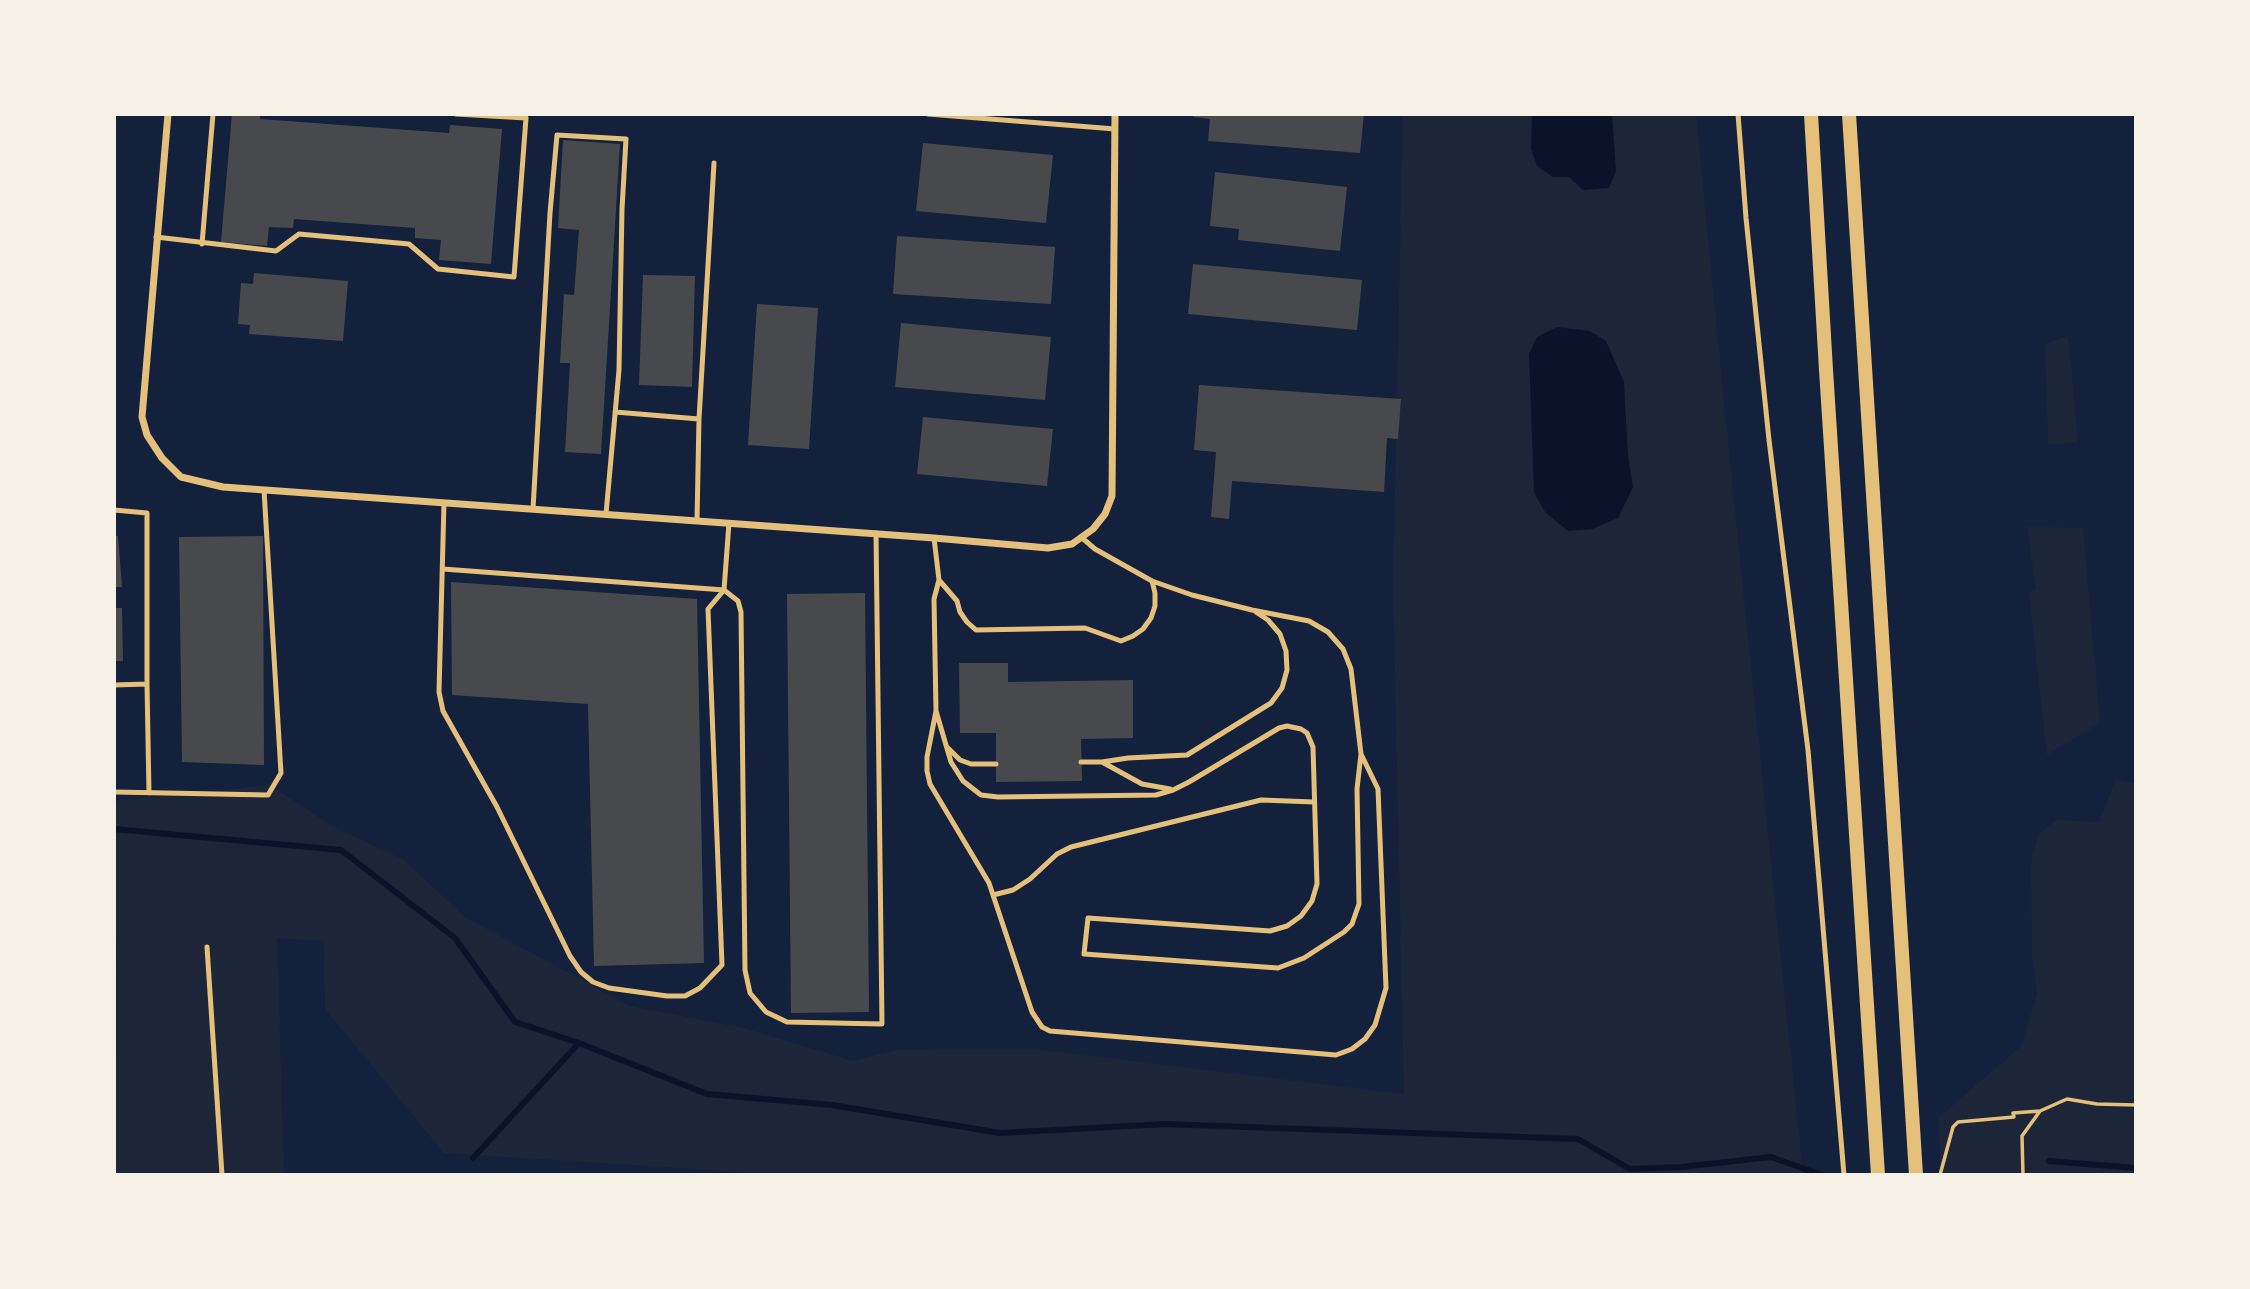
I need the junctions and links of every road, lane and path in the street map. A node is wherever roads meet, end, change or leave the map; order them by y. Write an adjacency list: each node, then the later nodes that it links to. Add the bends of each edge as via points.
1 (168, 114): 11 (street)
2 (213, 114): 12 (lane)
3 (456, 114): 12 (lane, via 526,118 514,276 438,268 409,244 299,234 275,251)
4 (928, 114): 9 (lane)
5 (1115, 114): 9 (street)
6 (1738, 114): 47 (lane, via 1768,426 1808,750)
7 (1811, 114): 48 (main road)
8 (1849, 114): 49 (main road)
9 (1115, 129): 23 (street, via 1112,496 1105,514)
10 (714, 163): 14 (lane)
11 (156, 237): 12 (lane); 15 (street, via 142,418 147,435 181,477)
12 (202, 244)
13 (615, 412): 14 (lane); 17 (lane, via 626,139 557,135); 19 (lane)
14 (699, 419): 20 (lane)
15 (264, 490): 16 (street); 40 (lane, via 281,772 268,795)
16 (444, 503): 17 (street); 25 (lane)
17 (533, 509): 19 (street)
18 (114, 510): 30 (lane, via 147,513)
19 (606, 514): 20 (street)
20 (697, 521): 21 (street)
21 (729, 523): 22 (street); 28 (lane)
22 (876, 533): 24 (street); 28 (lane, via 882,1024 787,1023 766,1012 750,993 745,970 741,612 738,601)
23 (1081, 537): 24 (street, via 1072,544 1048,548); 27 (lane)
24 (934, 538): 26 (lane)
25 (443, 569): 28 (lane); 28 (lane, via 439,692 443,711 498,807 570,956 593,982 667,996 685,996 700,988 722,965 708,609)
26 (939, 580): 27 (lane, via 976,630 1085,628 1121,641 1143,629 1151,618 1156,593); 32 (lane, via 934,599)
27 (1152, 581): 29 (lane)
28 (724, 590)
29 (1252, 610): 34 (lane, via 1309,621 1328,632 1343,649 1351,669); 36 (lane, via 1268,620 1286,651 1282,688 1271,703 1187,755)
30 (147, 684): 31 (lane); 40 (lane)
31 (114, 685)
32 (936, 711): 33 (lane); 42 (lane, via 927,757 930,784)
33 (945, 743): 37 (lane, via 960,760); 38 (lane, via 963,781 981,796 1156,795)
34 (1361, 754): 41 (lane, via 1357,789 1359,904 1345,932 1278,968 1084,954 1088,918 1270,932 1287,926 1312,901 1317,884); 42 (lane, via 1378,789 1386,988 1375,1026 1352,1049 1336,1055 1050,1031 1032,1012)
35 (1082, 762): 36 (lane)
36 (1102, 762): 38 (lane, via 1142,784)
37 (996, 764)
38 (1173, 790): 41 (lane, via 1279,728 1294,726 1307,733 1313,747)
39 (114, 792): 40 (lane)
40 (149, 793)
41 (1314, 802): 42 (lane, via 1261,800 1071,847 1013,890)
42 (993, 895)
43 (207, 947): 46 (lane)
44 (2136, 1105): 45 (path, via 2067,1099)
45 (2040, 1111): 50 (path, via 1958,1122); 51 (path, via 2022,1136)
46 (222, 1175)
47 (1844, 1175)
48 (1878, 1175)
49 (1916, 1175)
50 (1940, 1175)
51 (2023, 1175)

